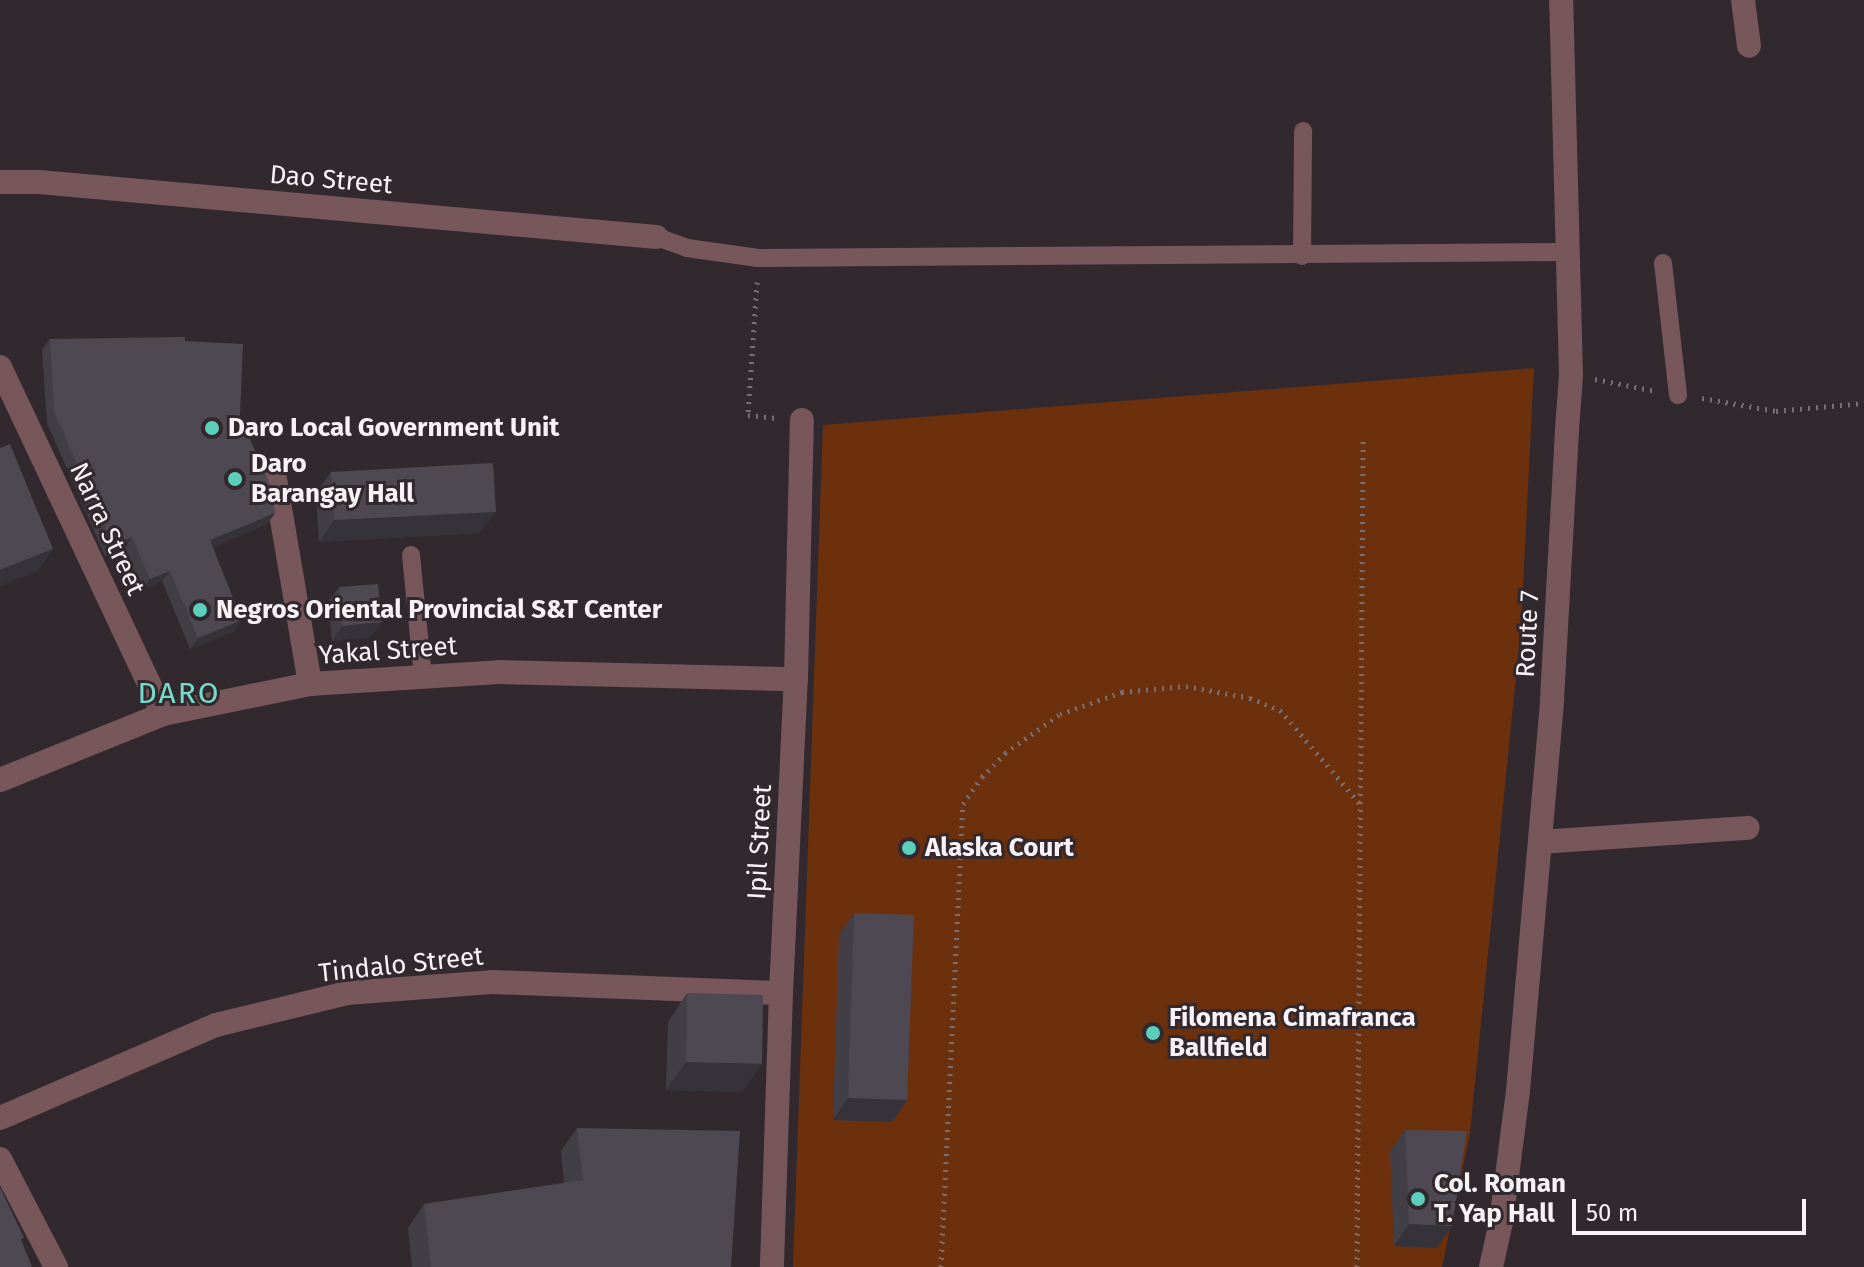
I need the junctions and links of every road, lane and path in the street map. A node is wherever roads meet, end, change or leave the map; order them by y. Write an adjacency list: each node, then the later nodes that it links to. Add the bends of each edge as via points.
1 (1561, 0): 7 (street, Route 7)
2 (1743, 0): 3 (street)
3 (1749, 46)
4 (1303, 131): 8 (lane)
5 (0, 182): 6 (street, Dao Street)
6 (657, 237): 9 (lane, via 687,248)
7 (1566, 252): 8 (lane); 12 (street, Route 7)
8 (1302, 256): 9 (lane)
9 (758, 258): 15 (path, via 748,415)
10 (1663, 263): 13 (lane)
11 (0, 367): 22 (street, Narra Street)
12 (1571, 375): 13 (path); 26 (street, Route 7)
13 (1678, 395): 14 (path, via 1776,411)
14 (1864, 403)
15 (802, 420): 20 (street, Ipil Street)
16 (1363, 440): 24 (path)
17 (274, 473): 21 (street)
18 (411, 555): 19 (lane)
19 (423, 677): 20 (street, Yakal Street, via 499,672); 21 (street, Yakal Street)
20 (796, 679): 27 (street, Ipil Street)
21 (310, 684): 22 (street, Yakal Street)
22 (163, 714): 23 (street, Yakal Street)
23 (0, 780)
24 (1360, 804): 32 (path, via 1280,710 1240,695 1186,686 1122,692 1060,714 1031,732 982,777 963,804); 33 (path)
25 (1748, 828): 26 (street)
26 (1540, 842): 34 (street, Route 7, via 1518,1091)
27 (781, 993): 28 (street, Tindalo Street, via 492,982 347,993 216,1025); 31 (street, Ipil Street)
28 (0, 1118)
29 (0, 1159): 30 (street)
30 (56, 1267)
31 (772, 1267)
32 (941, 1267)
33 (1357, 1267)
34 (1491, 1267)

